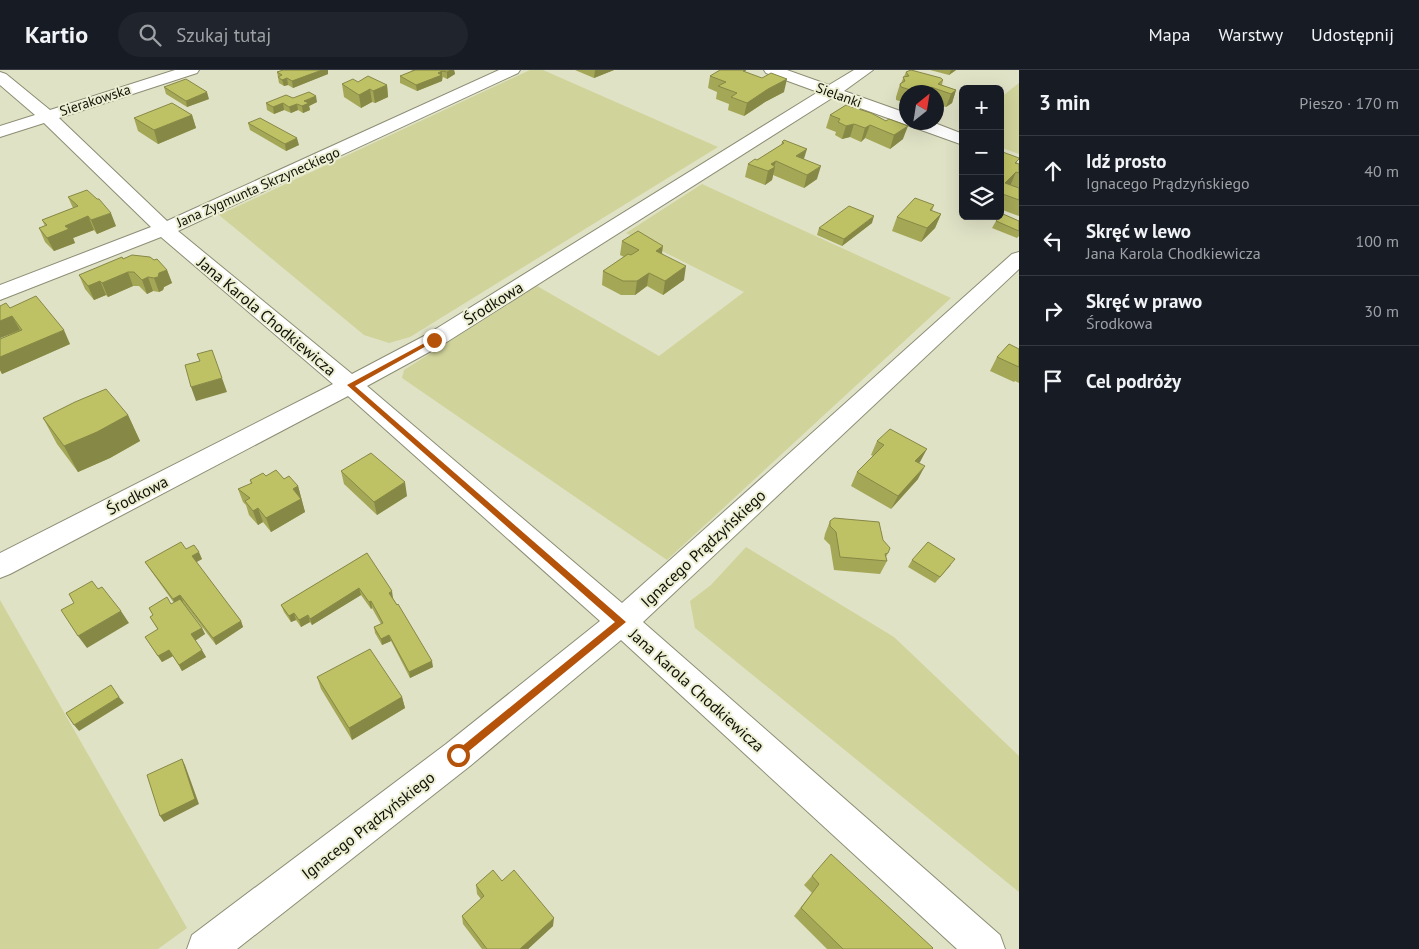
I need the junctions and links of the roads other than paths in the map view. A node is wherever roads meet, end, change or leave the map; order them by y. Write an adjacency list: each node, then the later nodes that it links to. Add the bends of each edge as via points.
1 (191, 70): 7 (street, Sierakowska)
2 (512, 70): 12 (street, Jana Zygmunta Skrzyneckiego)
3 (772, 70): 6 (street, Sielanki)
4 (865, 70): 6 (street, Środkowa)
5 (0, 76): 7 (street, Jana Karola Chodkiewicza)
6 (832, 92): 8 (street, Sielanki); 15 (street, Środkowa, via 434,340)
7 (45, 116): 10 (street, Sierakowska); 12 (street, Jana Karola Chodkiewicza)
8 (899, 117)
9 (936, 130): 11 (street)
10 (0, 132)
11 (959, 138)
12 (164, 229): 14 (street, Jana Zygmunta Skrzyneckiego); 15 (street, Jana Karola Chodkiewicza)
13 (1019, 258): 17 (street, Ignacego Prądzyńskiego)
14 (0, 293)
15 (350, 385): 16 (street, Środkowa); 17 (street, Jana Karola Chodkiewicza)
16 (0, 566)
17 (622, 622): 18 (street, Ignacego Prądzyńskiego, via 458,755); 19 (street, Jana Karola Chodkiewicza)
18 (206, 949)
19 (986, 949)

